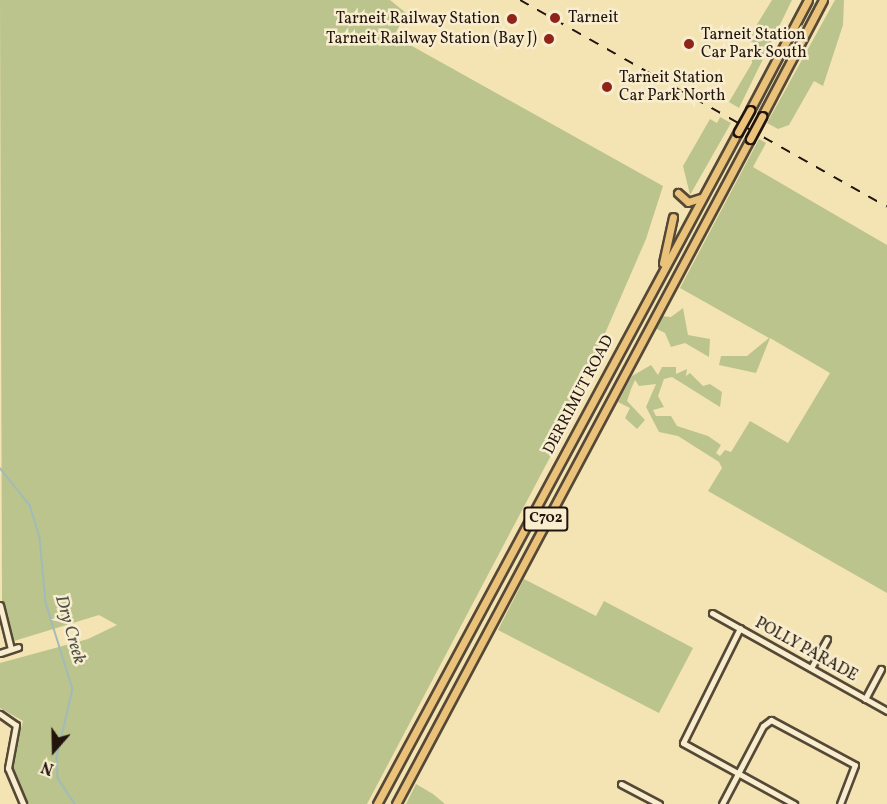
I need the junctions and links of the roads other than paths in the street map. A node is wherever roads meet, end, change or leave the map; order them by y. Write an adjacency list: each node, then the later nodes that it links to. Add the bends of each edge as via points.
1 (808, 0): 3 (main road, DERRIMUT ROAD / C702, bridge)
2 (823, 0): 8 (main road, DERRIMUT ROAD / C702, bridge)
3 (704, 192): 4 (main road, via 691,202); 6 (main road, DERRIMUT ROAD / C702)
4 (678, 193)
5 (673, 217): 9 (main road)
6 (688, 223): 7 (main road, DERRIMUT ROAD / C702); 8 (main road)
7 (684, 231): 8 (main road); 9 (main road, DERRIMUT ROAD / C702)
8 (699, 236): 27 (main road, DERRIMUT ROAD / C702)
9 (661, 272): 26 (main road, DERRIMUT ROAD / C702)
10 (0, 605): 15 (street)
11 (712, 613): 12 (street, POLLY PARADE)
12 (740, 628): 17 (street, POLLY PARADE); 22 (street, via 683,739 687,748)
13 (827, 639): 17 (street)
14 (18, 647): 15 (street)
15 (11, 649): 16 (street)
16 (0, 653)
17 (811, 668): 19 (street, POLLY PARADE)
18 (881, 669): 19 (street)
19 (865, 699): 20 (street, POLLY PARADE)
20 (887, 711)
21 (0, 714): 25 (street, via 16,725 8,768)
22 (737, 774): 29 (street); 30 (street); 31 (street, via 763,726 771,720 855,765)
23 (621, 784): 24 (street)
24 (647, 801): 28 (street)
25 (23, 804)
26 (377, 804)
27 (396, 804)
28 (659, 804)
29 (722, 804)
30 (794, 804)
31 (840, 804)

